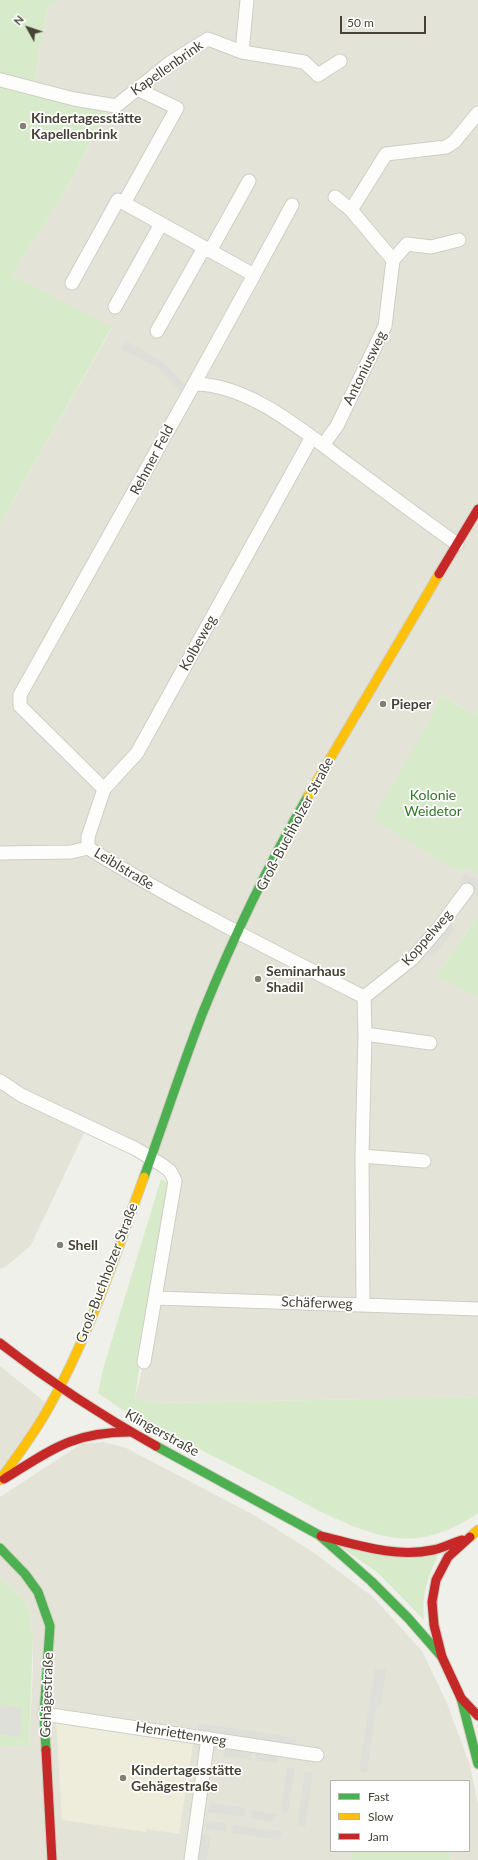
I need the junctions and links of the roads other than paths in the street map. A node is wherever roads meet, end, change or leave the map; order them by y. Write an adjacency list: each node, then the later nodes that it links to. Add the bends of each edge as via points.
1 (247, 0): 2 (street)
2 (242, 52): 3 (street, Kapellenbrink, via 304,62 318,75); 5 (street, Kapellenbrink, via 208,39 171,62)
3 (340, 61)
4 (1, 80): 5 (street, Kapellenbrink, via 74,99 116,106)
5 (137, 89): 9 (street, via 176,108)
6 (478, 113): 11 (street, via 454,142 446,147 386,154)
7 (249, 181): 14 (street)
8 (335, 197): 11 (street)
9 (124, 203): 12 (street); 17 (street, via 118,200)
10 (292, 205): 16 (street, Rehmer Feld)
11 (351, 210): 15 (street)
12 (162, 224): 14 (street); 18 (street)
13 (459, 240): 15 (street, via 431,247 407,244)
14 (207, 250): 16 (street); 19 (street)
15 (393, 260): 22 (street, Antoniusweg, via 385,326 337,426)
16 (254, 275): 20 (street, Rehmer Feld)
17 (72, 283)
18 (115, 307)
19 (158, 331)
20 (194, 384): 21 (street, via 206,384 262,404); 25 (street, Rehmer Feld, via 20,696 20,706)
21 (312, 437): 22 (street); 25 (street, Kolbeweg, via 137,753)
22 (323, 445): 24 (street)
23 (478, 509): 24 (main road, Groß-Buchholzer Straße)
24 (457, 544): 29 (main road, Groß-Buchholzer Straße, via 342,736 289,832)
25 (104, 789): 26 (street, Kolbeweg, via 88,837)
26 (88, 848): 27 (street, Leiblstraße, via 72,852); 29 (street, Leiblstraße)
27 (0, 853)
28 (467, 890): 30 (street, Koppelweg, via 412,959)
29 (238, 933): 30 (street); 35 (main road, Groß-Buchholzer Straße, via 190,1045)
30 (364, 997): 31 (street)
31 (365, 1034): 32 (street); 34 (street)
32 (430, 1043)
33 (0, 1081): 35 (street, via 21,1095)
34 (362, 1156): 36 (street); 38 (street)
35 (151, 1158): 37 (street, via 170,1171 175,1181); 42 (main road, Groß-Buchholzer Straße, via 94,1308)
36 (424, 1161)
37 (156, 1298): 38 (street, Schäferweg); 41 (street)
38 (363, 1304): 39 (street, Schäferweg)
39 (478, 1309)
40 (0, 1343): 42 (main road, Klingerstraße)
41 (144, 1362)
42 (59, 1386): 43 (main road, Klingerstraße); 44 (main road, Groß-Buchholzer Straße, via 50,1406)
43 (130, 1432): 44 (main road, via 79,1437); 46 (main road, Klingerstraße)
44 (0, 1480)
45 (478, 1530): 47 (main road)
46 (319, 1535): 47 (main road, Klingerstraße, via 373,1549 402,1553 433,1550); 49 (main road, Klingerstraße, via 371,1581)
47 (474, 1536): 49 (main road, via 448,1557 436,1580 432,1602 434,1626)
48 (0, 1548): 51 (main road, Gehägestraße, via 36,1586 48,1614 50,1626)
49 (442, 1657): 50 (main road)
50 (461, 1698): 52 (main road); 55 (main road)
51 (44, 1714): 53 (street, Henriettenweg); 56 (main road, Gehägestraße)
52 (478, 1716)
53 (208, 1738): 54 (street, Henriettenweg); 57 (street)
54 (317, 1755)
55 (478, 1764)
56 (52, 1860)
57 (191, 1860)

